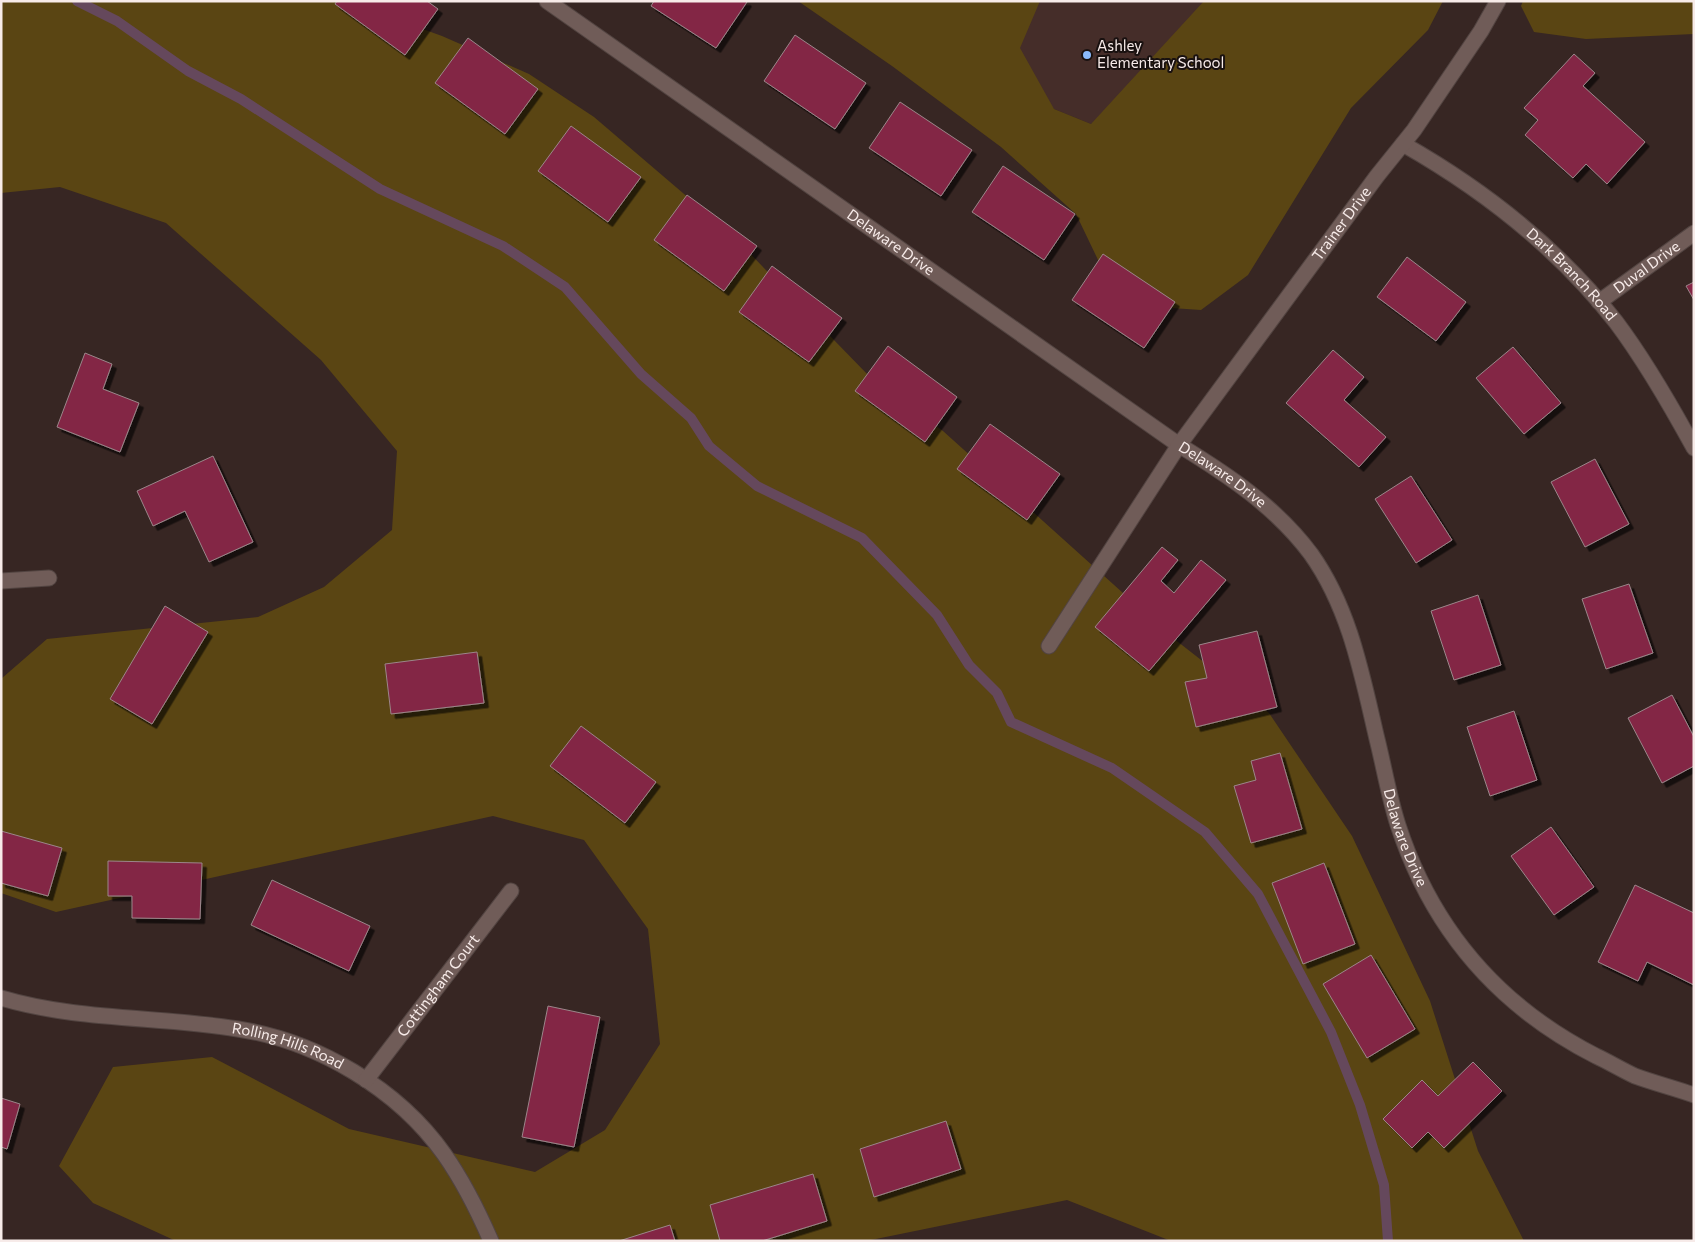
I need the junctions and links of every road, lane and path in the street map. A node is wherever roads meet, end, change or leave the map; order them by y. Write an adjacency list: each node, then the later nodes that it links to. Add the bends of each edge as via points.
1 (547, 1): 6 (street, Delaware Drive)
2 (1498, 1): 3 (street, Trainer Drive)
3 (1403, 144): 5 (street, Dark Branch Road, via 1448,170 1508,214 1553,252); 6 (street, Trainer Drive)
4 (1694, 232): 5 (street, Duval Drive)
5 (1599, 302): 7 (street, Dark Branch Road, via 1663,391)
6 (1179, 445): 10 (street, Trainer Drive); 14 (street, Delaware Drive, via 1231,477 1277,514 1311,554 1337,598 1354,640 1398,824 1423,887 1444,924 1475,966 1519,1007 1567,1041 1634,1075)
7 (1694, 448)
8 (49, 578): 9 (street)
9 (1, 581)
10 (1049, 646)
11 (510, 892): 13 (street, Cottingham Court)
12 (1, 998): 13 (street, Rolling Hills Road, via 70,1012 239,1029 289,1042 330,1059)
13 (366, 1080): 15 (street, Rolling Hills Road, via 409,1114 444,1153 475,1204)
14 (1694, 1095)
15 (491, 1241)

